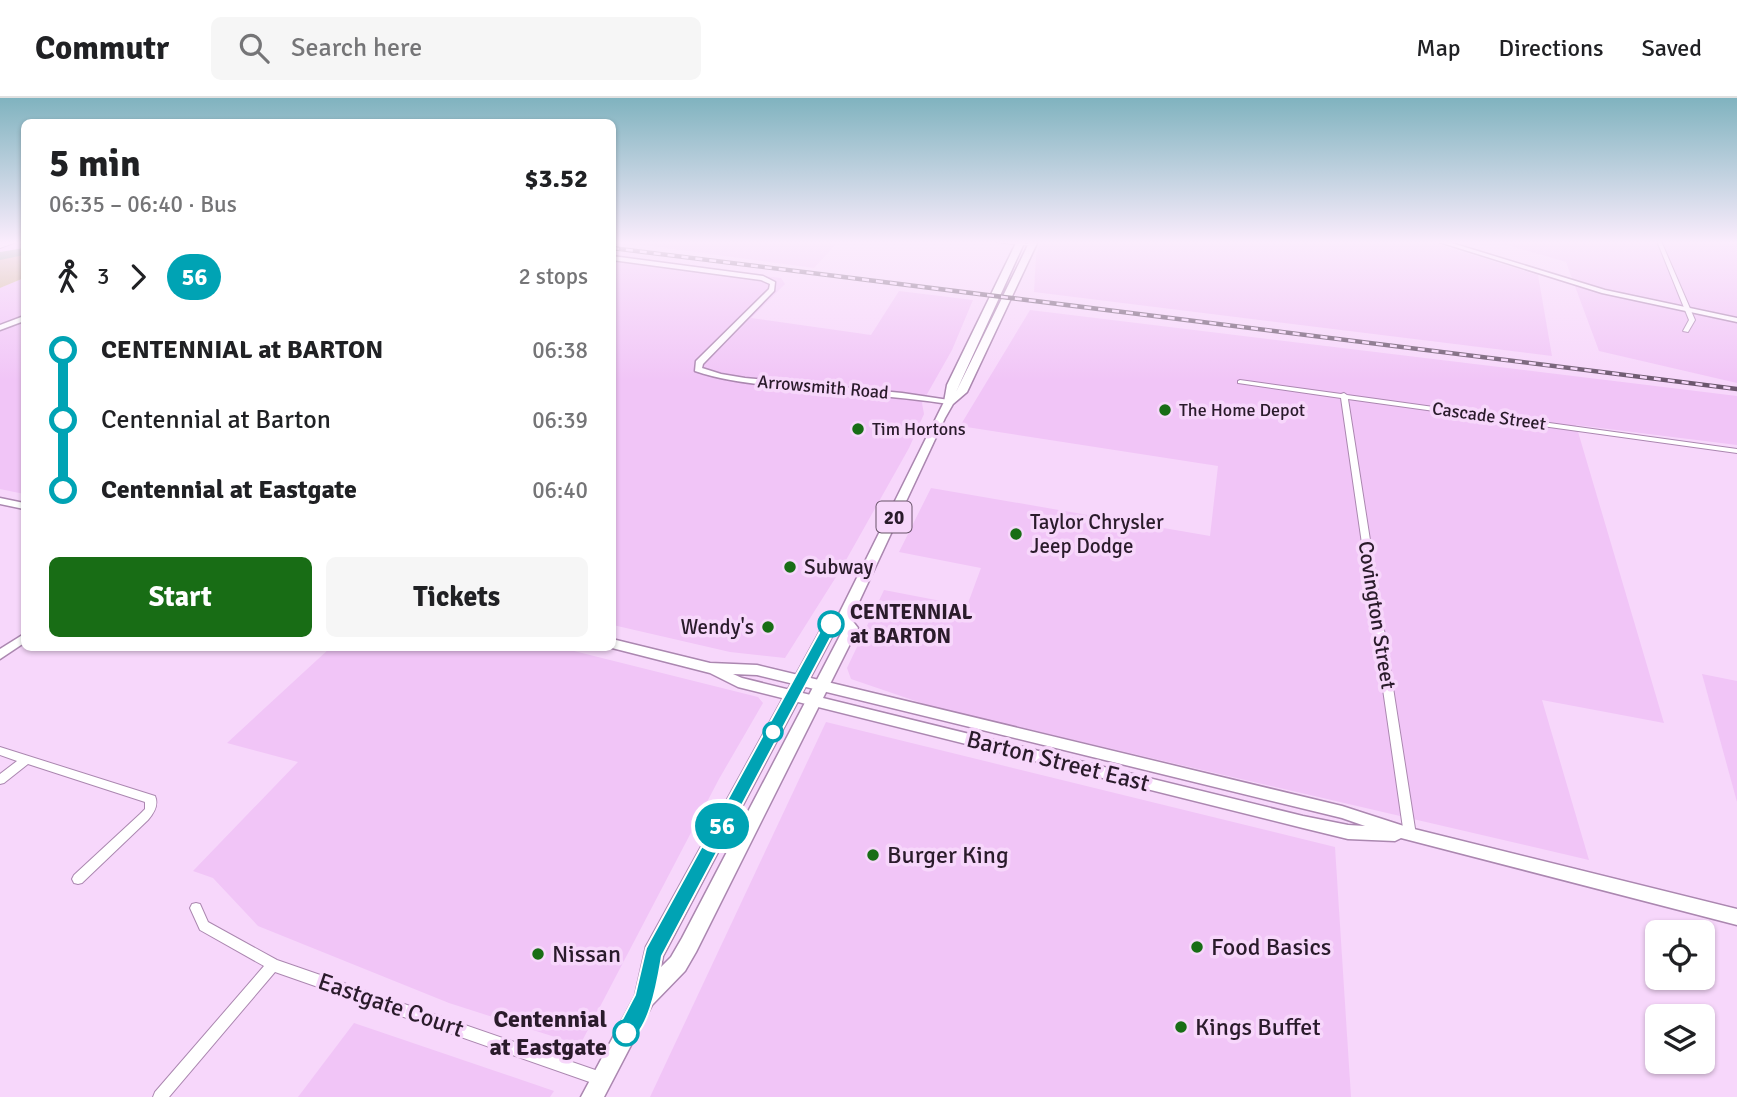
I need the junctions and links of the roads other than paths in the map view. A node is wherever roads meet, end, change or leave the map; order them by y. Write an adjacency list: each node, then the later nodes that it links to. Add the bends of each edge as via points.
1 (772, 288): 13 (street, Arrowsmith Road, via 698,369 715,376 817,390 890,393)
2 (998, 288): 13 (main road, 20, via 952,385)
3 (1012, 288): 13 (main road, 20, via 962,392)
4 (1590, 288): 6 (street)
5 (1677, 288): 6 (street)
6 (1685, 309): 8 (street); 10 (street, via 1692,320)
7 (21, 319): 9 (main road)
8 (1737, 320)
9 (0, 328)
10 (1686, 331)
11 (1240, 382): 12 (street, Cascade Street)
12 (1344, 395): 14 (street, Cascade Street); 28 (street, Covington Street)
13 (949, 402): 17 (main road, 20)
14 (1737, 451)
15 (0, 501): 16 (main road)
16 (21, 505)
17 (844, 619): 21 (main road, 20, via 831,624); 22 (main road, 20, via 851,628)
18 (21, 640): 20 (street)
19 (616, 644): 21 (main road, Barton Street East, via 710,668 757,670)
20 (0, 655)
21 (797, 688): 22 (main road, Barton Street East); 33 (main road, 20, via 653,954)
22 (818, 693): 23 (main road, Barton Street East); 24 (main road, Barton Street East); 33 (main road, 20, via 684,954)
23 (995, 727): 24 (main road); 28 (main road, Barton Street East, via 1342,812)
24 (989, 744): 28 (main road, Barton Street East, via 1348,832)
25 (0, 751): 26 (street)
26 (27, 759): 27 (street); 29 (street, via 151,799 144,817)
27 (0, 780)
28 (1410, 835): 31 (main road, Barton Street East)
29 (78, 879)
30 (196, 908): 32 (street, Eastgate Court, via 204,926)
31 (1737, 917)
32 (273, 965): 34 (street, Eastgate Court); 35 (street)
33 (645, 998): 34 (main road, 20)
34 (596, 1088)
35 (160, 1097)

